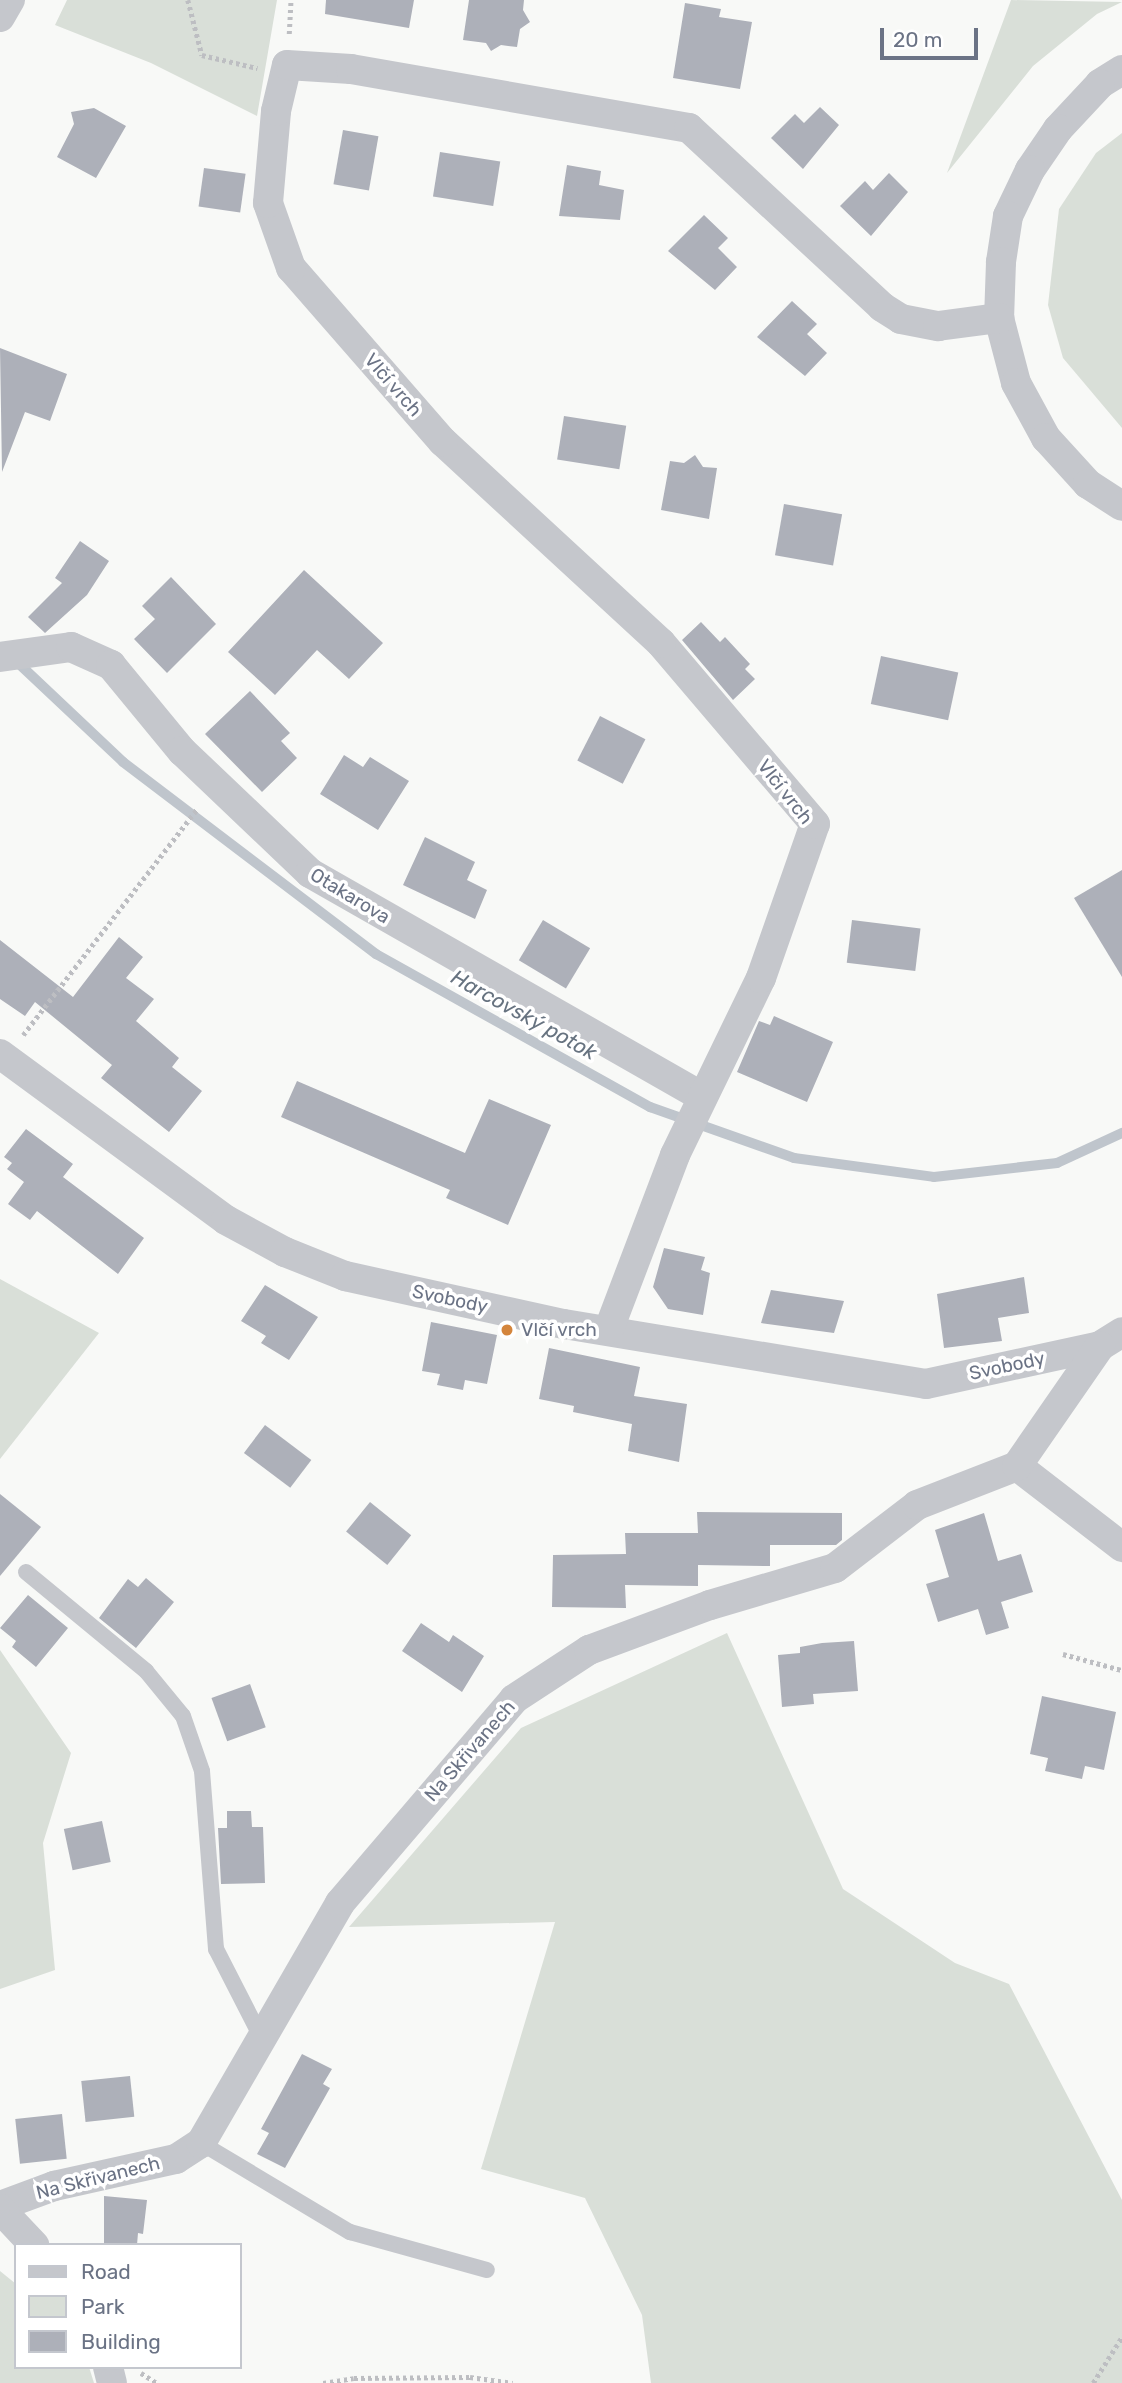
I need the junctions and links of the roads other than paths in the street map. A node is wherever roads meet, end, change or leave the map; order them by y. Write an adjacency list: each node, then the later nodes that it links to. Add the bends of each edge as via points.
1 (10, 0): 2 (street)
2 (0, 17)
3 (1122, 71): 4 (street, via 1100,84 1058,129 1030,170 1008,216 1000,262)
4 (999, 318): 5 (street, via 1011,371 1046,438 1088,484); 8 (street, Vlčí vrch, via 938,326 901,319 882,307 689,128 351,69 287,65 276,111 268,203 290,268 443,442 662,643 816,824 761,978)
5 (1122, 506)
6 (0, 657): 8 (street, Otakarova, via 71,647 111,665 182,751 310,873)
7 (7, 1063): 9 (street, Svobody, via 226,1220 285,1252 345,1276 564,1324)
8 (701, 1103): 9 (street, Vlčí vrch, via 676,1155)
9 (609, 1329): 10 (street, Svobody, via 926,1384)
10 (1111, 1339): 11 (street)
11 (1017, 1466): 12 (street); 14 (street, Na Skřivanech, via 917,1505 835,1568 710,1605 589,1650 514,1699 340,1903)
12 (1122, 1547)
13 (26, 1572): 14 (lane, via 145,1671 183,1716 202,1771 216,1949)
14 (262, 2039): 15 (street, Na Skřivanech)
15 (201, 2143): 16 (street, Na Skřivanech, via 176,2159 54,2186); 18 (lane, via 350,2232)
16 (0, 2208): 17 (street, Na Skřivanech)
17 (32, 2243)
18 (487, 2270)

